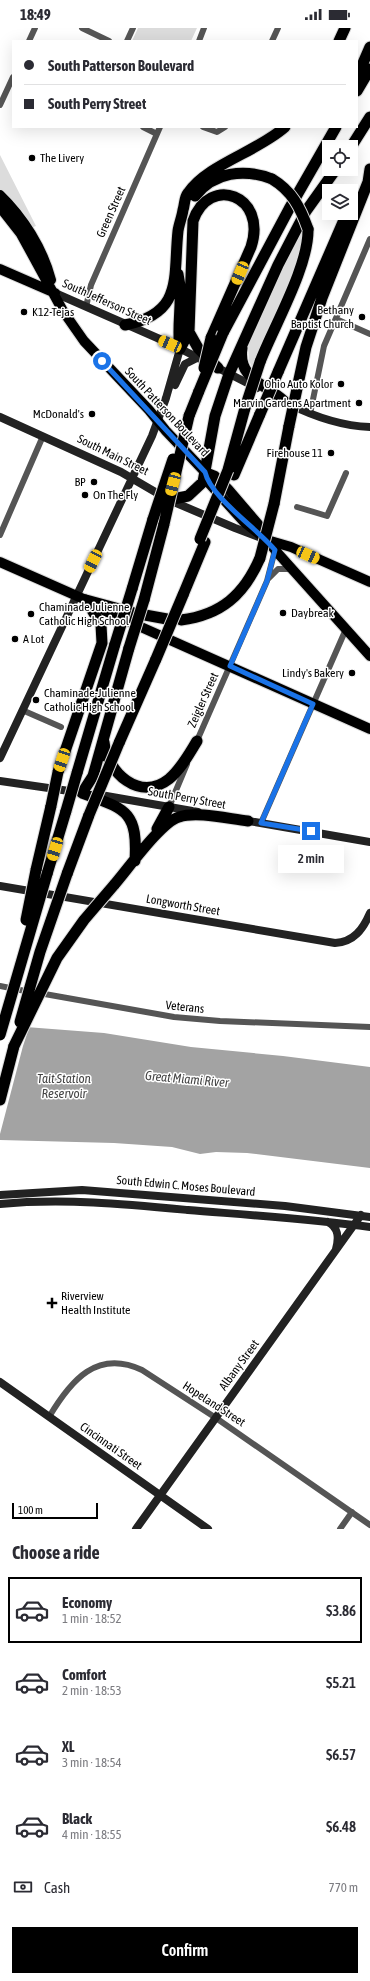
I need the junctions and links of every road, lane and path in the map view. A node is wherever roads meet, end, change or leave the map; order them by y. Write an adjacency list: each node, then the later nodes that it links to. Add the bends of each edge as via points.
1 (35, 28): 7 (street)
2 (82, 28): 8 (street)
3 (133, 28): 9 (street)
4 (204, 28): 10 (street)
5 (278, 28): 11 (street)
6 (345, 28): 12 (highway)
7 (29, 40)
8 (107, 40)
9 (127, 40)
10 (199, 40)
11 (272, 40)
12 (339, 40)
13 (370, 47): 15 (highway)
14 (370, 69): 17 (highway)
15 (358, 75)
16 (12, 79): 18 (street)
17 (358, 89)
18 (0, 105)
19 (370, 117): 27 (highway)
20 (145, 128): 26 (street)
21 (160, 128): 26 (street, Green Street)
22 (206, 128): 23 (street, via 217,132)
23 (223, 128)
24 (284, 128): 34 (highway, via 264,143 205,175 187,195)
25 (335, 128): 52 (highway, bridge, via 223,333)
26 (157, 134): 42 (street, Green Street, via 91,285)
27 (355, 140)
28 (370, 162): 31 (highway)
29 (370, 169): 76 (highway, bridge, via 368,182 312,325 260,558 247,583 228,603 204,615)
30 (331, 176): 47 (highway, via 306,212 291,240)
31 (358, 189)
32 (0, 195): 41 (main road, South Patterson Boulevard, via 19,216 32,237 50,274)
33 (0, 207): 37 (main road, South Patterson Boulevard, via 21,234)
34 (183, 210): 39 (highway, via 178,232); 62 (highway, bridge, via 202,188 218,178 246,173 272,179 282,186 294,198 308,229 300,268 260,362 245,408)
35 (344, 220): 62 (highway, bridge, via 260,414)
36 (370, 239): 43 (street)
37 (38, 266): 40 (main road, via 35,274); 41 (main road, South Patterson Boulevard)
38 (0, 269): 40 (main road, South Jefferson Street)
39 (177, 269): 44 (highway, via 170,295 162,308 149,318); 48 (highway, via 180,284)
40 (26, 280): 41 (main road, South Jefferson Street)
41 (55, 293): 42 (street, South Jefferson Street); 58 (main road, South Patterson Boulevard, via 67,317 84,341)
42 (86, 308): 44 (street, South Jefferson Street)
43 (336, 319): 46 (street); 55 (street, via 321,357)
44 (125, 325): 48 (street, South Jefferson Street)
45 (190, 332): 48 (highway); 50 (highway, via 198,348); 52 (highway, bridge, via 195,213 204,202 216,196 230,196 242,201 251,211 255,232 251,247 211,338)
46 (370, 334)
47 (243, 343): 51 (highway); 54 (highway, via 242,354 249,375 259,385)
48 (180, 349): 49 (street, South Jefferson Street); 53 (street)
49 (197, 358): 50 (street, South Jefferson Street); 53 (street, via 183,367)
50 (218, 368): 51 (street, South Jefferson Street)
51 (230, 374): 54 (street, South Jefferson Street); 61 (highway, via 215,416)
52 (199, 391): 56 (highway)
53 (166, 398): 58 (street)
54 (284, 401): 55 (street, South Jefferson Street)
55 (310, 414): 59 (street, South Jefferson Street, via 345,425)
56 (189, 416): 84 (highway, bridge, via 164,524); 97 (highway, bridge, via 153,519)
57 (0, 417): 60 (street, South Main Street)
58 (157, 421): 61 (main road, South Patterson Boulevard); 64 (street)
59 (370, 427)
60 (43, 436): 64 (street, South Main Street); 67 (street)
61 (205, 472): 65 (highway, via 203,482 195,492 184,498); 68 (main road, South Patterson Boulevard, via 215,476 228,489 258,524)
62 (231, 472): 101 (highway, bridge, via 184,593 66,874)
63 (346, 473): 66 (street, via 327,516)
64 (132, 478): 65 (street, South Main Street); 74 (street)
65 (169, 500): 68 (street, South Main Street)
66 (297, 507)
67 (0, 535)
68 (267, 540): 69 (main road, South Patterson Boulevard); 73 (main road, South Main Street, via 291,547)
69 (275, 550): 71 (main road, South Patterson Boulevard); 72 (street, Zeigler Street)
70 (0, 562): 74 (main road)
71 (292, 569): 72 (street, Zeigler Street, via 278,569); 77 (main road, South Patterson Boulevard)
72 (267, 581): 79 (street, Zeigler Street)
73 (370, 582)
74 (81, 598): 75 (highway); 79 (main road); 81 (street); 97 (highway, bridge, via 101,625 102,643 58,772)
75 (167, 619)
76 (181, 620)
77 (346, 629): 78 (main road, South Patterson Boulevard); 80 (street)
78 (368, 653)
79 (230, 666): 80 (main road); 85 (street, Zeigler Street)
80 (313, 704): 83 (main road); 91 (street)
81 (22, 710): 82 (street); 86 (street)
82 (61, 726)
83 (370, 729)
84 (104, 739): 85 (highway, via 107,757 116,773 130,783 144,787 158,785 169,779); 88 (highway, via 91,779)
85 (197, 742): 89 (street, Zeigler Street)
86 (0, 758)
87 (0, 781): 88 (street, South Perry Street)
88 (82, 793): 89 (street, South Perry Street); 94 (highway, via 115,805 131,820 136,834)
89 (169, 807): 90 (street, South Perry Street); 93 (highway)
90 (248, 821): 91 (street, South Perry Street); 93 (highway, via 194,815 178,817 163,827)
91 (261, 823): 92 (street, South Perry Street)
92 (370, 842)
93 (145, 848): 94 (highway)
94 (135, 861): 101 (highway, bridge, via 84,920 57,958)
95 (0, 886): 96 (street, Longworth Street, via 335,942 347,941 359,931)
96 (370, 913)
97 (16, 978): 100 (highway, bridge)
98 (0, 986): 99 (street, Veterans, via 174,1017)
99 (370, 1026)
100 (0, 1035)
101 (14, 1046): 102 (highway)
102 (0, 1100)
103 (83, 1190): 104 (street, South Edwin C. Moses Boulevard); 105 (street, South Edwin C. Moses Boulevard); 107 (street)
104 (126, 1193): 106 (street, South Edwin C. Moses Boulevard); 108 (street)
105 (1, 1194): 109 (street)
106 (203, 1199): 110 (street); 111 (street, South Edwin C. Moses Boulevard)
107 (83, 1201): 108 (street, South Edwin C. Moses Boulevard); 109 (street, South Edwin C. Moses Boulevard, via 58,1200)
108 (125, 1204): 110 (street, South Edwin C. Moses Boulevard)
109 (0, 1205)
110 (202, 1211): 113 (street, South Edwin C. Moses Boulevard)
111 (361, 1215): 112 (street, South Edwin C. Moses Boulevard); 114 (street, Albany Street)
112 (370, 1217)
113 (328, 1222): 114 (street, South Edwin C. Moses Boulevard); 116 (street, via 337,1233)
114 (354, 1225): 115 (street, South Edwin C. Moses Boulevard); 116 (street, Albany Street)
115 (370, 1227)
116 (335, 1252): 119 (street, Albany Street)
117 (0, 1382): 118 (street, Cincinnati Street)
118 (49, 1417): 119 (street, Hopeland Street, via 67,1389 83,1373 100,1366 119,1363 130,1364 142,1370); 120 (street, Cincinnati Street)
119 (216, 1418): 120 (street, Albany Street); 121 (street, Hopeland Street)
120 (160, 1496): 123 (street, Albany Street); 124 (street, Cincinnati Street)
121 (352, 1512): 122 (street, Hopeland Street); 125 (street)
122 (370, 1525)
123 (136, 1529)
124 (208, 1529)
125 (340, 1529)

